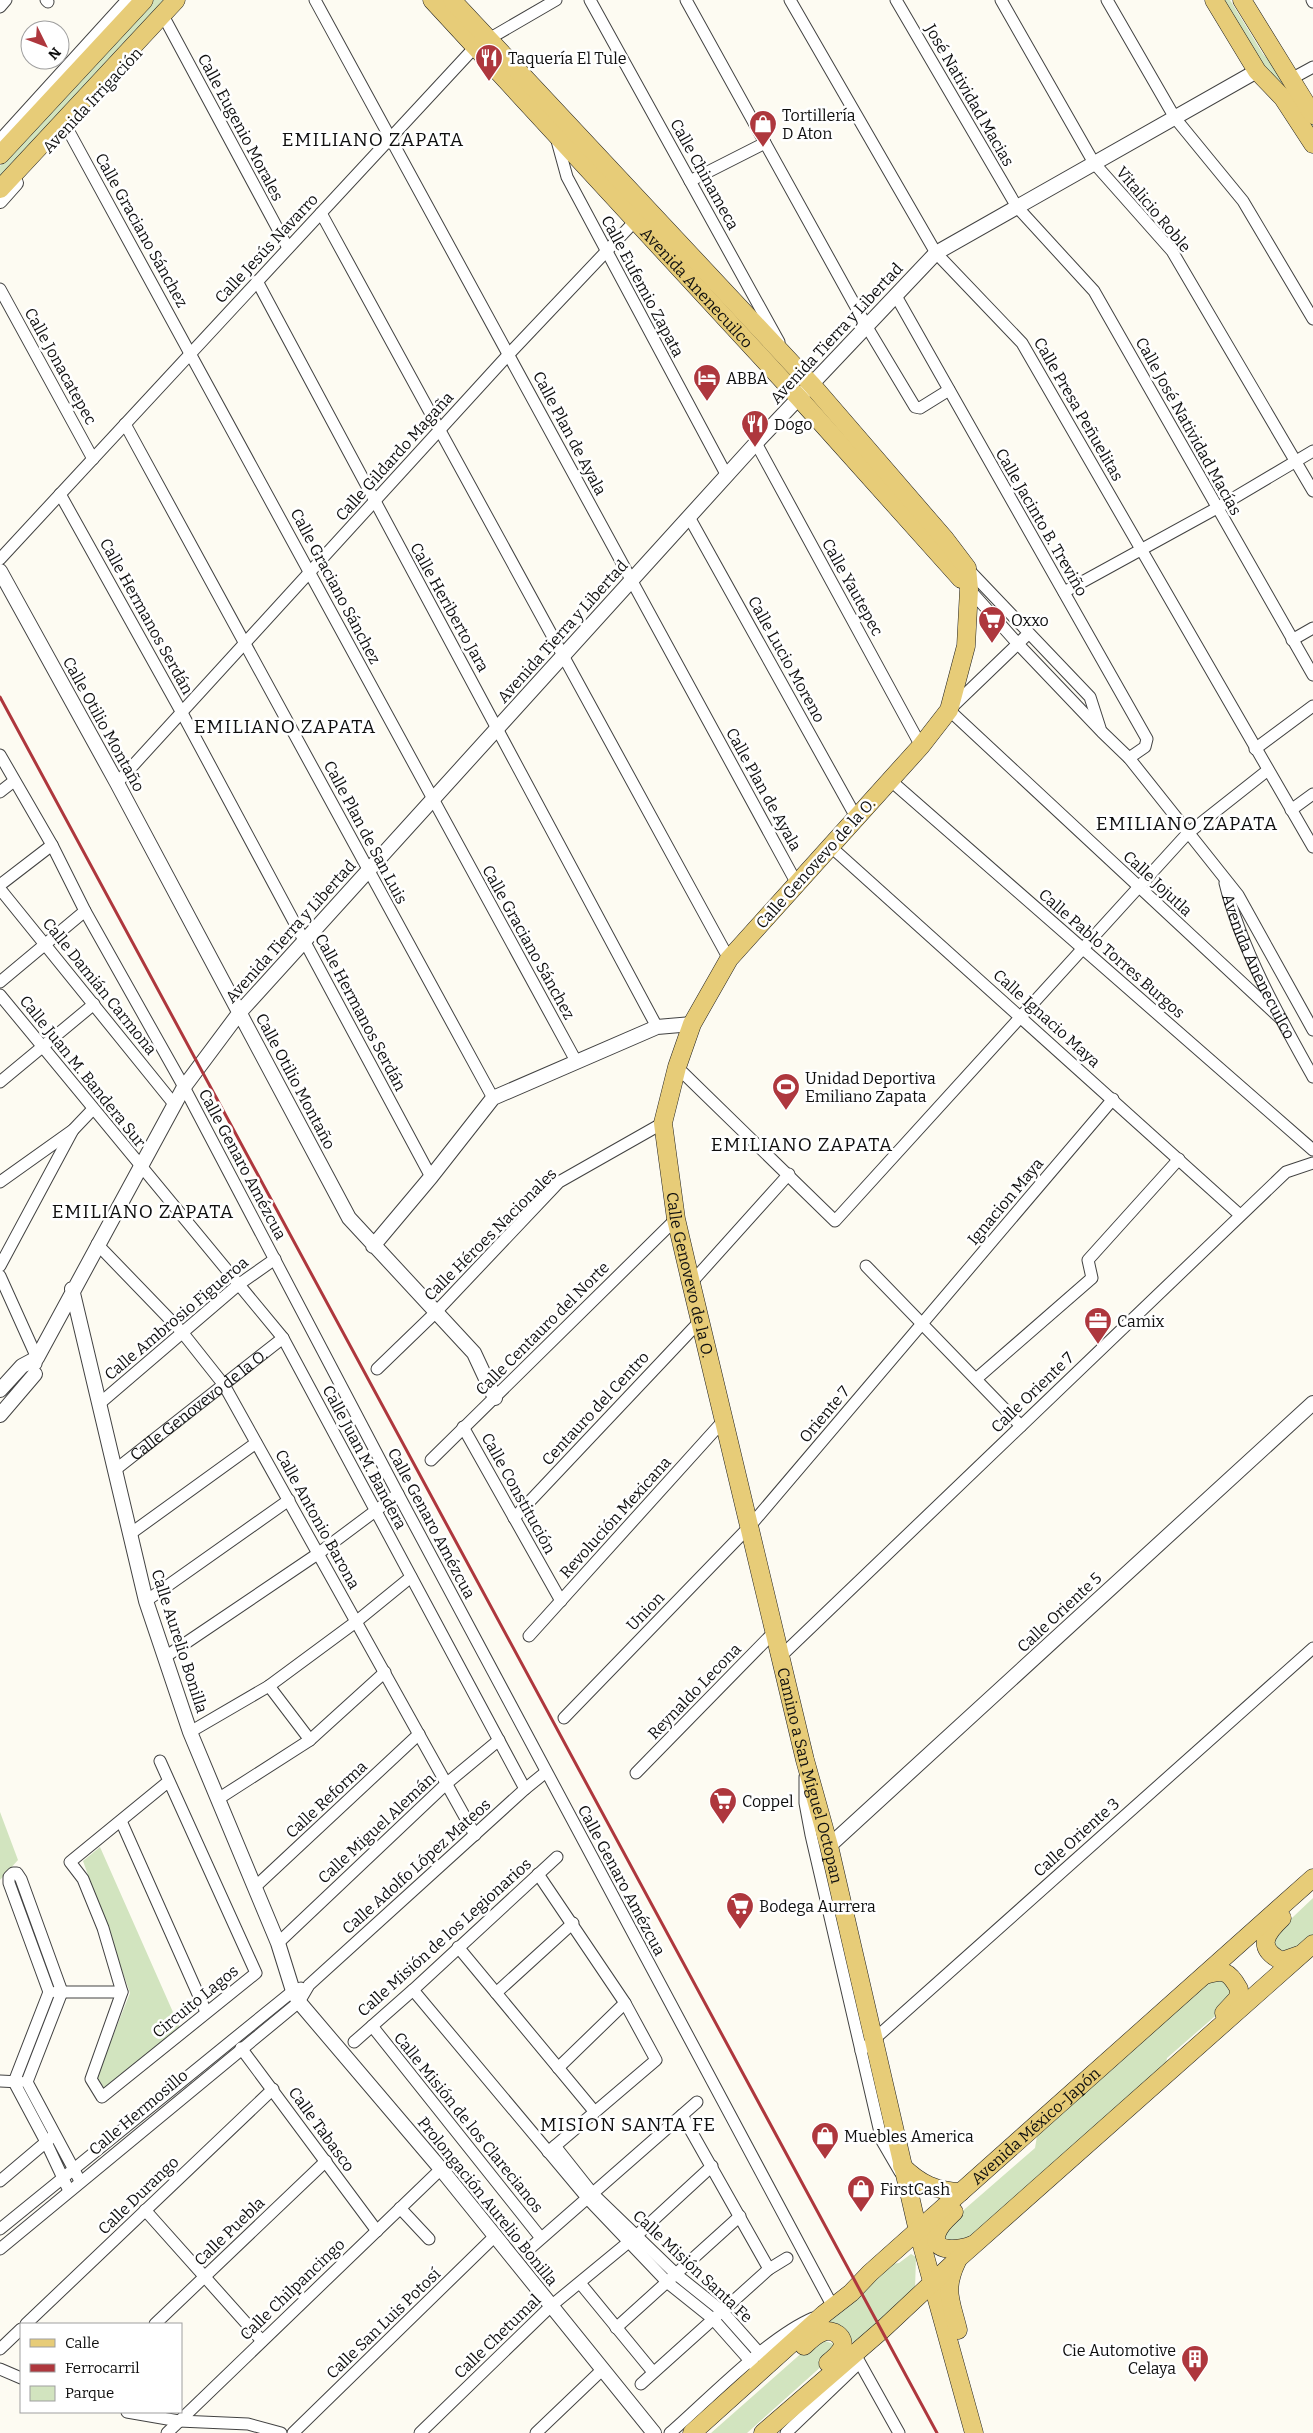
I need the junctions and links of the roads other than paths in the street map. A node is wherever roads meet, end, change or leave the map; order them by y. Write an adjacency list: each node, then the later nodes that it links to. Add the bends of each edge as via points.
1 (6, 0): 17 (street)
2 (176, 0): 18 (main road, Avenida Irrigación)
3 (185, 0): 18 (street, Avenida Irrigación)
4 (315, 0): 27 (street, Calle Plan de Ayala)
5 (432, 0): 19 (main road, Avenida Anenecuilco)
6 (452, 0): 19 (main road, Avenida Anenecuilco)
7 (556, 0): 19 (street, Calle Jesús Navarro)
8 (590, 0): 33 (street, Calle Chinameca)
9 (686, 0): 29 (street)
10 (790, 0): 40 (street, Calle Presa Peñuelitas)
11 (896, 0): 35 (street, José Natividad Macias)
12 (1001, 0): 32 (street, Vitalicio Roble)
13 (1107, 0): 24 (street)
14 (1214, 0): 21 (main road)
15 (1242, 0): 22 (main road)
16 (138, 1): 28 (street, Avenida Irrigación); 31 (main road, Avenida Irrigación)
17 (0, 7)
18 (162, 20): 25 (street, Avenida Irrigación); 34 (main road, Avenida Irrigación); 38 (street, Calle Eugenio Morales)
19 (481, 43): 26 (main road, Avenida Anenecuilco); 27 (street, Calle Jesús Navarro); 48 (main road, Avenida Anenecuilco)
20 (1313, 67): 22 (street)
21 (1257, 72): 24 (street, Avenida Tierra y Libertad); 30 (main road, via 1283,98)
22 (1291, 79): 23 (main road)
23 (1313, 115)
24 (1175, 118): 32 (street, Avenida Tierra y Libertad); 44 (street, via 1244,201)
25 (67, 128): 34 (street, Avenida Irrigación); 46 (street, Calle Graciano Sánchez)
26 (554, 133): 37 (main road, Avenida Anenecuilco); 39 (street, Calle Eufemio Zapata, via 567,177)
27 (391, 137): 36 (street, Calle Jesús Navarro); 47 (street, Calle Plan de Ayala)
28 (0, 142)
29 (765, 143): 33 (street); 45 (street)
30 (1313, 144)
31 (0, 155)
32 (1094, 164): 35 (street, Avenida Tierra y Libertad); 57 (street, Vitalicio Roble, via 1172,251)
33 (690, 181): 48 (street, Calle Chinameca)
34 (0, 197)
35 (1017, 207): 40 (street, Avenida Tierra y Libertad); 62 (street, Calle José Natividad Macías, via 1094,291)
36 (321, 213): 38 (street, Calle Jesús Navarro); 53 (street)
37 (636, 220): 39 (street, Calle Gildardo Magaña); 51 (main road, Avenida Anenecuilco)
38 (288, 248): 41 (street, Calle Jesús Navarro)
39 (606, 252): 47 (street, Calle Gildardo Magaña); 58 (street, Calle Eufemio Zapata)
40 (936, 253): 43 (street, Avenida Tierra y Libertad); 64 (street, Calle Presa Peñuelitas, via 1022,343)
41 (257, 281): 46 (street, Calle Jesús Navarro); 61 (street, Calle Heriberto Jara)
42 (0, 289): 56 (street, Calle Jonacatepec)
43 (896, 296): 45 (street, Avenida Tierra y Libertad); 50 (street, Calle Jacinto B. Treviño)
44 (1313, 320)
45 (868, 328): 49 (street, Avenida Tierra y Libertad); 50 (street, via 915,407 920,408)
46 (191, 353): 52 (street, Calle Jesús Navarro); 68 (street, Calle Graciano Sánchez)
47 (509, 354): 53 (street, Calle Gildardo Magaña); 69 (street, Calle Plan de Ayala)
48 (791, 363): 49 (main road, Avenida Anenecuilco)
49 (812, 385): 51 (street, Avenida Tierra y Libertad); 66 (main road, Avenida Anenecuilco)
50 (949, 390): 71 (street, Calle Jacinto B. Treviño)
51 (799, 398): 54 (street, Avenida Tierra y Libertad); 70 (main road, Avenida Anenecuilco)
52 (125, 424): 56 (street, Calle Jesús Navarro); 75 (street, Calle Plan de San Luis)
53 (440, 429): 61 (street, Calle Gildardo Magaña); 77 (street)
54 (756, 444): 58 (street, Avenida Tierra y Libertad); 84 (street, Calle Yautepec)
55 (1313, 451): 57 (street)
56 (93, 459): 60 (street, Calle Jesús Navarro)
57 (1296, 461): 59 (street, Vitalicio Roble); 62 (street)
58 (727, 476): 63 (street, Avenida Tierra y Libertad)
59 (1313, 491)
60 (60, 494): 65 (street, Calle Jesús Navarro); 81 (street, Calle Hermanos Serdán)
61 (374, 502): 68 (street, Calle Gildardo Magaña); 82 (street, Calle Heriberto Jara)
62 (1216, 508): 64 (street); 74 (street, Calle José Natividad Macías)
63 (689, 517): 69 (street, Avenida Tierra y Libertad); 96 (street, Calle Lucio Moreno)
64 (1141, 549): 71 (street); 85 (street, Calle Presa Peñuelitas)
65 (0, 559)
66 (967, 568): 70 (main road, Calle Genovevo de la O.); 73 (street, Avenida Anenecuilco)
67 (0, 571): 91 (street, Calle Otilio Montaño)
68 (310, 571): 75 (street, Calle Gildardo Magaña); 94 (street, Calle Graciano Sánchez)
69 (631, 582): 77 (street, Avenida Tierra y Libertad); 103 (street, Calle Plan de Ayala)
70 (969, 589): 76 (street, Avenida Anenecuilco); 80 (main road, Calle Genovevo de la O., via 966,646)
71 (1064, 592): 87 (street, Calle Jacinto B. Treviño, via 1147,739 1145,747)
72 (1313, 628): 74 (street)
73 (1028, 634): 76 (street, Calle Genovevo de la O.); 83 (street, Avenida Anenecuilco, via 1090,697)
74 (1292, 640): 78 (street, Calle José Natividad Macías)
75 (245, 642): 81 (street, Calle Gildardo Magaña); 101 (street, Calle Plan de San Luis)
76 (1018, 644): 80 (street, Calle Genovevo de la O.); 83 (street, Avenida Anenecuilco)
77 (562, 657): 82 (street, Avenida Tierra y Libertad); 110 (street)
78 (1313, 675)
79 (1313, 706): 85 (street)
80 (948, 710): 84 (main road, Calle Genovevo de la O.); 105 (street, Calle Jojutla)
81 (182, 713): 91 (street, Calle Gildardo Magaña); 107 (street, Calle Hermanos Serdán)
82 (498, 728): 94 (street, Avenida Tierra y Libertad); 120 (street, Calle Heriberto Jara)
83 (1102, 732): 87 (street, Avenida Anenecuilco)
84 (921, 746): 89 (main road, Calle Genovevo de la O.)
85 (1255, 748): 88 (street, Calle Presa Peñuelitas)
86 (0, 755): 90 (street, Calle Genaro Amézcua)
87 (1129, 758): 97 (street, Avenida Anenecuilco)
88 (1268, 770): 95 (street, Calle Presa Peñuelitas); 97 (street)
89 (890, 780): 96 (main road, Calle Genovevo de la O.); 109 (street, Calle Pablo Torres Burgos)
90 (14, 781): 92 (street); 98 (street, Calle Genaro Amézcua)
91 (117, 783): 116 (street, Calle Otilio Montaño)
92 (0, 792)
93 (1313, 794): 95 (street)
94 (432, 800): 101 (street, Avenida Tierra y Libertad); 123 (street, Calle Graciano Sánchez)
95 (1291, 810): 100 (street, Calle Presa Peñuelitas)
96 (856, 817): 99 (main road, Calle Genovevo de la O.)
97 (1188, 834): 102 (street, Avenida Anenecuilco); 105 (street)
98 (52, 845): 104 (street); 106 (street, Calle Genaro Amézcua)
99 (830, 846): 103 (main road, Calle Genovevo de la O.); 117 (street, Calle Ignacio Maya)
100 (1313, 847)
101 (368, 871): 107 (street, Avenida Tierra y Libertad); 128 (street, Calle Plan de San Luis)
102 (1224, 879): 111 (street, Avenida Anenecuilco); 121 (street, Avenida Anenecuilco, via 1238,895)
103 (796, 882): 110 (main road, Calle Genovevo de la O.)
104 (0, 887): 108 (street, Calle Damián Carmona)
105 (1137, 887): 109 (street); 113 (street, Calle Jojutla)
106 (84, 911): 108 (street); 127 (street, Calle Genaro Amézcua)
107 (304, 942): 116 (street, Avenida Tierra y Libertad); 139 (street, Calle Hermanos Serdán)
108 (46, 945): 112 (street); 115 (street, Calle Damián Carmona)
109 (1082, 948): 117 (street); 134 (street, Calle Pablo Torres Burgos)
110 (729, 959): 119 (main road, Calle Genovevo de la O.)
111 (1258, 969): 113 (street); 118 (street, Avenida Anenecuilco)
112 (0, 982)
113 (1242, 983): 118 (street, Calle Jojutla)
114 (0, 996): 122 (street, Calle Juan M. Bandera Sur)
115 (94, 1004): 122 (street); 130 (street, Calle Damián Carmona)
116 (240, 1012): 127 (street, Avenida Tierra y Libertad); 144 (street, Calle Otilio Montaño, via 349,1218)
117 (1021, 1016): 129 (street, Calle Ignacio Maya); 138 (street, via 835,1221)
118 (1280, 1018): 125 (street, Avenida Anenecuilco)
119 (692, 1024): 120 (street); 124 (main road, Calle Genovevo de la O.)
120 (658, 1027): 123 (street)
121 (1313, 1030)
122 (42, 1046): 126 (street); 131 (street, Calle Juan M. Bandera Sur)
123 (576, 1060): 128 (street)
124 (677, 1067): 132 (main road, Calle Genovevo de la O.); 138 (street)
125 (1313, 1077)
126 (0, 1082)
127 (184, 1087): 130 (street, Avenida Tierra y Libertad); 145 (street, Calle Genaro Amézcua)
128 (492, 1098): 139 (street)
129 (1113, 1099): 135 (street, Calle Ignacio Maya); 154 (street, Ignacion Maya)
130 (174, 1104): 137 (street, Avenida Tierra y Libertad)
131 (93, 1109): 133 (street); 137 (street, Calle Juan M. Bandera Sur)
132 (663, 1123): 142 (main road, Calle Genovevo de la O.); 152 (street, Calle Héroes Nacionales, via 559,1182)
133 (72, 1130): 140 (street); 146 (street)
134 (1313, 1150)
135 (1179, 1159): 141 (street, Calle Ignacio Maya); 160 (street, via 1088,1260 1092,1278)
136 (1313, 1163): 141 (street, Calle Oriente 7, via 1286,1172)
137 (140, 1166): 143 (street, Avenida Tierra y Libertad); 150 (street, Calle Juan M. Bandera)
138 (788, 1174): 149 (street)
139 (431, 1177): 144 (street)
140 (0, 1182)
141 (1240, 1215): 168 (street, Calle Oriente 7)
142 (676, 1219): 149 (main road, Calle Genovevo de la O.); 163 (street, Calle Centauro del Norte)
143 (97, 1244): 151 (street, Avenida Tierra y Libertad); 155 (street, Calle Antonio Barona)
144 (373, 1246): 152 (street, Calle Otilio Montaño)
145 (275, 1258): 150 (street, Calle Ambrosio Figueroa); 173 (street, Calle Genaro Amézcua)
146 (0, 1266)
147 (866, 1266): 154 (street)
148 (0, 1276): 157 (street)
149 (690, 1283): 153 (main road, Calle Genovevo de la O.)
150 (238, 1285): 155 (street, Calle Ambrosio Figueroa); 156 (street, Calle Juan M. Bandera)
151 (72, 1290): 157 (street, Avenida Tierra y Libertad); 165 (street, Calle Aurelio Bonilla)
152 (435, 1313): 158 (street, Calle Héroes Nacionales); 163 (street, Calle Otilio Montaño, via 474,1353)
153 (700, 1321): 167 (main road, Calle Genovevo de la O.); 176 (street, Centauro del Centro)
154 (922, 1323): 160 (street); 177 (street, Oriente 7)
155 (182, 1332): 161 (street, Calle Antonio Barona); 165 (street, Calle Ambrosio Figueroa)
156 (283, 1338): 161 (street, Calle Genovevo de la O.); 175 (street, Calle Juan M. Bandera)
157 (37, 1358): 159 (street); 162 (street, via 22,1366)
158 (378, 1369)
159 (35, 1374): 166 (street)
160 (976, 1379): 168 (street)
161 (224, 1385): 170 (street, Calle Antonio Barona); 172 (street, Calle Genovevo de la O.)
162 (0, 1390)
163 (495, 1398): 169 (street, Calle Centauro del Norte)
164 (1313, 1403): 206 (street, Calle Oriente 5)
165 (100, 1404): 172 (street, Calle Aurelio Bonilla)
166 (0, 1415)
167 (724, 1420): 177 (main road, Calle Genovevo de la O.); 181 (street, Revolución Mexicana)
168 (1021, 1426): 187 (street, Calle Oriente 7)
169 (463, 1427): 171 (street, Calle Centauro del Norte); 176 (street, Calle Constitución)
170 (256, 1443): 174 (street, Calle Antonio Barona); 178 (street)
171 (431, 1460)
172 (115, 1470): 178 (street, Calle Aurelio Bonilla)
173 (398, 1494): 175 (street); 198 (street, Calle Genaro Amézcua)
174 (289, 1500): 179 (street, Calle Antonio Barona); 182 (street)
175 (376, 1511): 179 (street); 180 (street, Calle Juan M. Bandera)
176 (514, 1518): 181 (street, Calle Constitución)
177 (750, 1526): 184 (main road, Camino a San Miguel Octopan); 191 (street, Union)
178 (130, 1534): 182 (street, Calle Aurelio Bonilla)
179 (319, 1553): 183 (street, Calle Antonio Barona); 188 (street)
180 (411, 1577): 183 (street); 195 (street, Calle Juan M. Bandera)
181 (560, 1600): 185 (street, Revolución Mexicana)
182 (146, 1601): 188 (street, Calle Aurelio Bonilla)
183 (357, 1621): 189 (street, Calle Antonio Barona); 190 (street)
184 (775, 1632): 187 (main road, Camino a San Miguel Octopan); 199 (street, Reynaldo Lecona)
185 (529, 1636)
186 (1313, 1648): 227 (street, Calle Oriente 3)
187 (781, 1656): 196 (main road, Camino a San Miguel Octopan)
188 (165, 1657): 192 (street, Calle Aurelio Bonilla)
189 (385, 1672): 193 (street, Calle Antonio Barona); 194 (street)
190 (269, 1686): 192 (street); 194 (street)
191 (564, 1718)
192 (190, 1732): 203 (street, Calle Aurelio Bonilla)
193 (419, 1734): 201 (street, Calle Antonio Barona); 210 (street, Calle Reforma)
194 (310, 1740): 203 (street)
195 (498, 1740): 201 (street, Calle Miguel Alemán); 202 (street, Calle Juan M. Bandera)
196 (805, 1760): 206 (main road, Camino a San Miguel Octopan); 227 (street, via 805,1803)
197 (160, 1761): 200 (street, Circuito Lagos)
198 (546, 1772): 202 (street, Calle Adolfo López Mateos); 273 (street, Calle Genaro Amézcua)
199 (636, 1773)
200 (169, 1781): 204 (street); 224 (street, Circuito Lagos, via 256,1973)
201 (446, 1784): 205 (street, Calle Antonio Barona); 213 (street, Calle Miguel Alemán)
202 (525, 1788): 205 (street, Calle Adolfo López Mateos)
203 (218, 1799): 210 (street, Calle Aurelio Bonilla)
204 (121, 1821): 220 (street, via 70,1862 83,1879); 224 (street)
205 (475, 1835): 222 (street, Calle Adolfo López Mateos)
206 (829, 1846): 227 (main road, Camino a San Miguel Octopan)
207 (557, 1857): 208 (street, Calle Misión de los Legionarios)
208 (538, 1874): 212 (street); 214 (street, Calle Misión de los Legionarios)
209 (1313, 1878): 216 (main road, Avenida México-Japón)
210 (255, 1887): 213 (street, Calle Aurelio Bonilla)
211 (1313, 1889): 215 (main road, via 1268,1932 1265,1941 1272,1956 1282,1961)
212 (573, 1923): 221 (street); 223 (street)
213 (278, 1943): 222 (street, Calle Aurelio Bonilla)
214 (458, 1947): 217 (street, Calle Misión de los Legionarios); 221 (street)
215 (1307, 1949): 229 (main road)
216 (1204, 1975): 229 (main road, via 1221,1971 1227,1973 1239,1989 1238,1998); 238 (main road, Avenida México-Japón)
217 (413, 1990): 225 (street, Calle Misión de los Legionarios); 240 (street, Calle Misión Santa Fe)
218 (49, 1992): 219 (street); 219 (street, via 9,1884 13,1872 21,1879); 232 (street)
219 (62, 1992): 220 (street); 233 (street)
220 (122, 1992): 224 (street, Circuito Lagos, via 91,2079 102,2097)
221 (496, 1993): 230 (street)
222 (296, 1997): 228 (street, Calle Hermosillo); 243 (street, Calle Hermosillo); 244 (street, Prolongación Aurelio Bonilla)
223 (625, 2004): 230 (street); 236 (street, via 656,2060)
224 (206, 2012)
225 (372, 2026): 226 (street, Calle Misión de los Legionarios); 259 (street, Calle Misión de los Clarecianos)
226 (354, 2042)
227 (868, 2046): 245 (main road, Camino a San Miguel Octopan)
228 (241, 2048): 234 (street, Calle Tabasco); 248 (street, Calle Hermosillo)
229 (1190, 2054): 262 (main road)
230 (558, 2068): 236 (street)
231 (0, 2081): 232 (street)
232 (14, 2082): 233 (street); 239 (street)
233 (27, 2082): 239 (street)
234 (272, 2089): 241 (street, Calle Tabasco); 253 (street, Calle Durango)
235 (697, 2102): 237 (street)
236 (594, 2111): 240 (street)
237 (682, 2115): 242 (street); 251 (street)
238 (1028, 2133): 250 (main road, Avenida México-Japón); 262 (main road, via 1010,2156 940,2226 936,2236 942,2248 955,2250)
239 (50, 2138): 243 (street); 246 (street); 247 (street)
240 (552, 2149): 251 (street, Calle Misión Santa Fe)
241 (326, 2161): 256 (street, Calle Tabasco); 268 (street, Calle Puebla)
242 (712, 2166): 254 (street); 261 (street, Calle Chetumal)
243 (74, 2169): 247 (street, Calle Hermosillo); 248 (street)
244 (441, 2169): 252 (street, Calle Chilpancingo); 258 (street, Prolongación Aurelio Bonilla)
245 (904, 2174): 250 (main road, via 943,2192); 257 (main road, Camino a San Miguel Octopan)
246 (1, 2178)
247 (62, 2178): 249 (street); 255 (street, Calle Hermosillo)
248 (80, 2181): 249 (street, Calle Hermosillo)
249 (69, 2191): 263 (street, Calle Hermosillo)
250 (961, 2192): 257 (main road, Avenida México-Japón)
251 (591, 2197): 259 (street); 261 (street, Calle Misión Santa Fe)
252 (400, 2208): 256 (street, Calle Chilpancingo); 260 (street)
253 (145, 2210): 268 (street); 275 (street, Calle Durango)
254 (740, 2216): 267 (street); 269 (street)
255 (0, 2229)
256 (377, 2231): 279 (street, Calle Chilpancingo)
257 (918, 2231): 270 (main road, Camino a San Miguel Octopan); 273 (main road, Avenida México-Japón)
258 (495, 2236): 272 (street, Prolongación Aurelio Bonilla); 294 (street, Calle San Luis Potosí)
259 (541, 2238): 264 (street)
260 (430, 2239)
261 (632, 2239): 269 (street, Calle Misión Santa Fe); 271 (street, Calle Chetumal)
262 (977, 2242): 265 (main road)
263 (0, 2249)
264 (528, 2250)
265 (960, 2256): 270 (main road); 292 (main road, via 949,2278 948,2288 977,2408)
266 (787, 2258): 267 (street)
267 (769, 2269): 274 (street)
268 (205, 2276): 276 (street, Calle Puebla); 279 (street)
269 (673, 2279): 274 (street, Calle Misión Santa Fe); 277 (street)
270 (932, 2281): 281 (main road); 292 (main road, Camino a San Miguel Octopan)
271 (580, 2283): 272 (street, Calle Chetumal); 277 (street)
272 (551, 2306): 284 (street, Prolongación Aurelio Bonilla); 295 (street, Calle Chetumal)
273 (828, 2310): 282 (main road, Avenida México-Japón)
274 (717, 2315): 282 (street, Calle Misión Santa Fe); 285 (street)
275 (27, 2323)
276 (156, 2323)
277 (616, 2328): 285 (street)
278 (20, 2329): 280 (street)
279 (262, 2341): 290 (street, Calle Chilpancingo)
280 (0, 2349)
281 (856, 2358): 291 (main road); 302 (street)
282 (760, 2363): 289 (main road, Avenida México-Japón); 298 (street)
283 (0, 2369): 286 (street)
284 (603, 2369): 296 (street); 297 (street, Prolongación Aurelio Bonilla)
285 (653, 2372): 287 (street)
286 (20, 2378)
287 (641, 2384)
288 (132, 2413): 290 (street, via 159,2419)
289 (712, 2415): 299 (main road, Avenida México-Japón); 300 (main road, via 741,2401 817,2335 831,2330 842,2338 840,2352)
290 (173, 2429): 293 (street, via 248,2424)
291 (785, 2429): 301 (main road)
292 (973, 2429)
293 (281, 2433)
294 (293, 2433)
295 (420, 2433)
296 (536, 2433)
297 (654, 2433)
298 (670, 2433)
299 (692, 2433)
300 (756, 2433)
301 (763, 2433)
302 (900, 2433)

